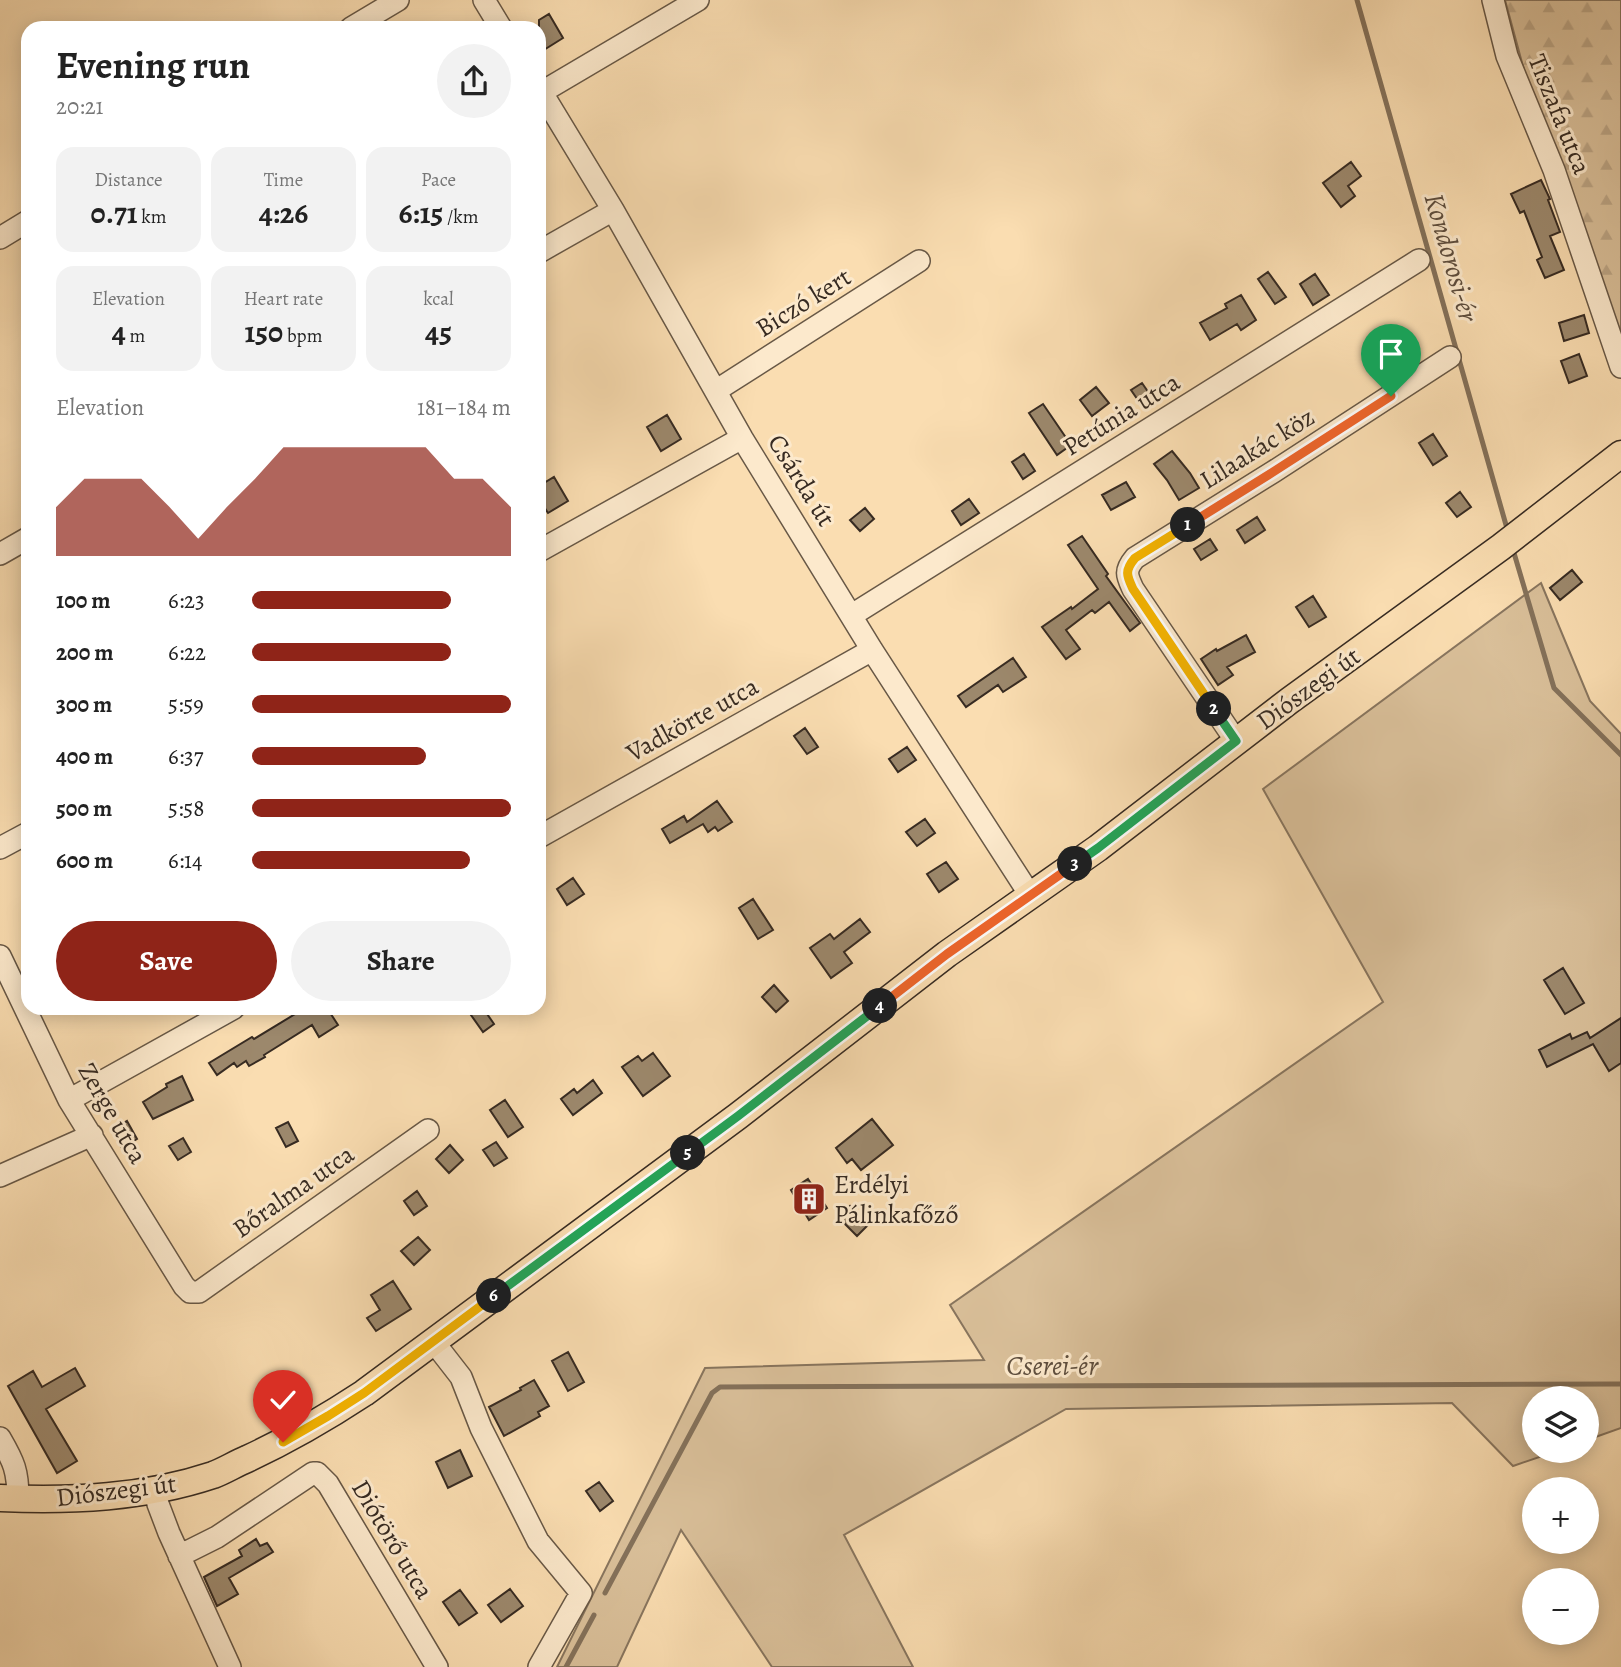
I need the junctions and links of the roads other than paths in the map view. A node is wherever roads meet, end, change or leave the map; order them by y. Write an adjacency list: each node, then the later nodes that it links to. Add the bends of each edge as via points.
1 (398, 0): 5 (street)
2 (484, 0): 6 (street)
3 (698, 0): 7 (street)
4 (1493, 0): 16 (street, Tiszafa utca, via 1507,56 1554,170)
5 (363, 21)
6 (497, 21)
7 (546, 87)
8 (546, 100): 9 (street, Csárda út)
9 (613, 210): 12 (street); 17 (street, Csárda út)
10 (21, 225): 11 (street)
11 (0, 238)
12 (546, 248)
13 (1419, 260): 23 (street, Petúnia utca)
14 (919, 261): 17 (street, Biczó kert)
15 (1450, 357): 25 (street, Lilaakác köz, via 1128,566 1133,589)
16 (1621, 367)
17 (717, 390): 18 (street, Csárda út)
18 (742, 438): 21 (street); 23 (street, Csárda út)
19 (1620, 456): 25 (main road, Diószegi út)
20 (21, 542): 22 (street)
21 (546, 547)
22 (0, 554)
23 (852, 615): 24 (street, Csárda út)
24 (873, 650): 26 (street, Vadkörte utca); 29 (street, Csárda út)
25 (1236, 741): 29 (main road, Diószegi út)
26 (546, 833)
27 (21, 836): 28 (street)
28 (0, 848)
29 (1030, 895): 39 (main road, Diószegi út)
30 (0, 956): 31 (street, Zerge utca)
31 (21, 1000)
32 (28, 1015): 34 (street, Zerge utca)
33 (221, 1015): 34 (street)
34 (69, 1100): 36 (street, Zerge utca)
35 (428, 1130): 38 (street, Bőralma utca, via 199,1292)
36 (92, 1135): 37 (street); 38 (street, Zerge utca)
37 (0, 1176)
38 (190, 1292)
39 (433, 1341): 41 (main road, Diószegi út, via 364,1393 283,1442 214,1474); 46 (street, via 461,1377 481,1428 538,1541 581,1592)
40 (0, 1438): 42 (street, via 18,1477)
41 (155, 1491): 42 (main road, Diószegi út, via 88,1499); 43 (street)
42 (9, 1498)
43 (179, 1556): 44 (street); 45 (street, Diótörő utca, via 317,1473 328,1484)
44 (230, 1667)
45 (436, 1667)
46 (539, 1667)

